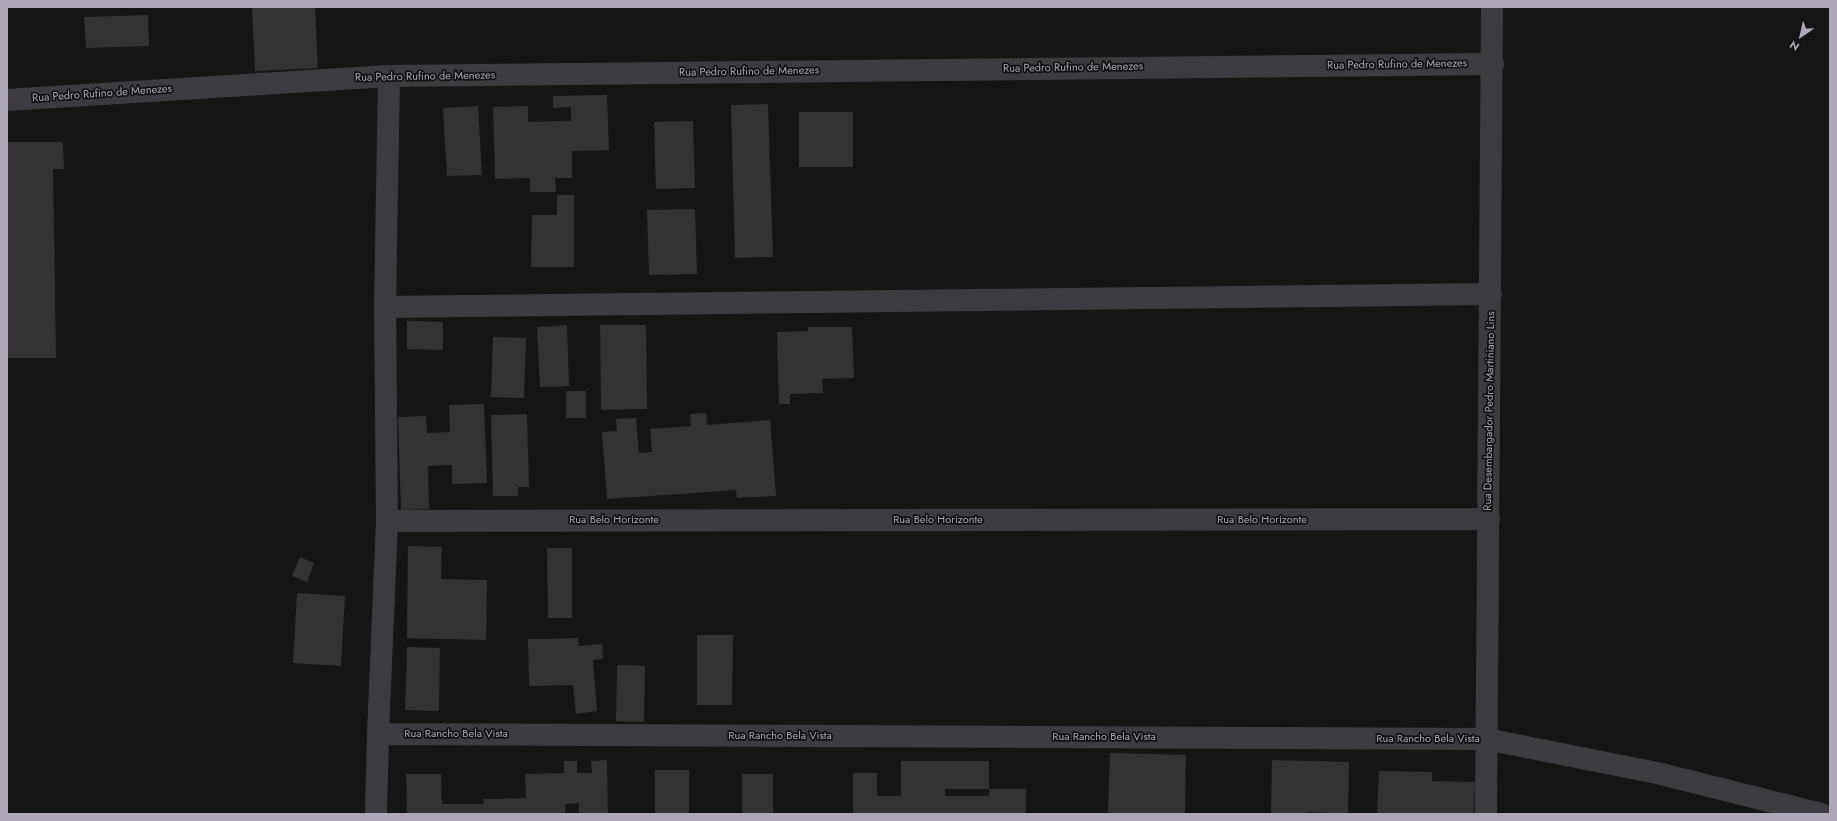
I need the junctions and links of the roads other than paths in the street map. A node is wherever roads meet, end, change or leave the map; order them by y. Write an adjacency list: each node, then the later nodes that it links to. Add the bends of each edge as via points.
1 (1492, 7): 2 (street, Rua Desembargador Pedro Martiniano Lins)
2 (1493, 64): 3 (street, Rua Pedro Rufino de Menezes); 5 (street, Rua Desembargador Pedro Martiniano Lins)
3 (389, 76): 4 (street, Rua Pedro Rufino de Menezes); 6 (street)
4 (7, 100)
5 (1491, 294): 6 (street); 7 (street, Rua Desembargador Pedro Martiniano Lins)
6 (385, 307): 8 (street)
7 (1489, 519): 8 (street, Rua Belo Horizonte); 10 (street, Rua Desembargador Pedro Martiniano Lins)
8 (387, 521): 9 (street)
9 (378, 734): 10 (street, Rua Rancho Bela Vista); 11 (street)
10 (1486, 739): 12 (street, Rua Desembargador Pedro Martiniano Lins); 13 (street, Rua Rancho Bela Vista, via 1657,773)
11 (376, 814)
12 (1486, 814)
13 (1821, 814)

